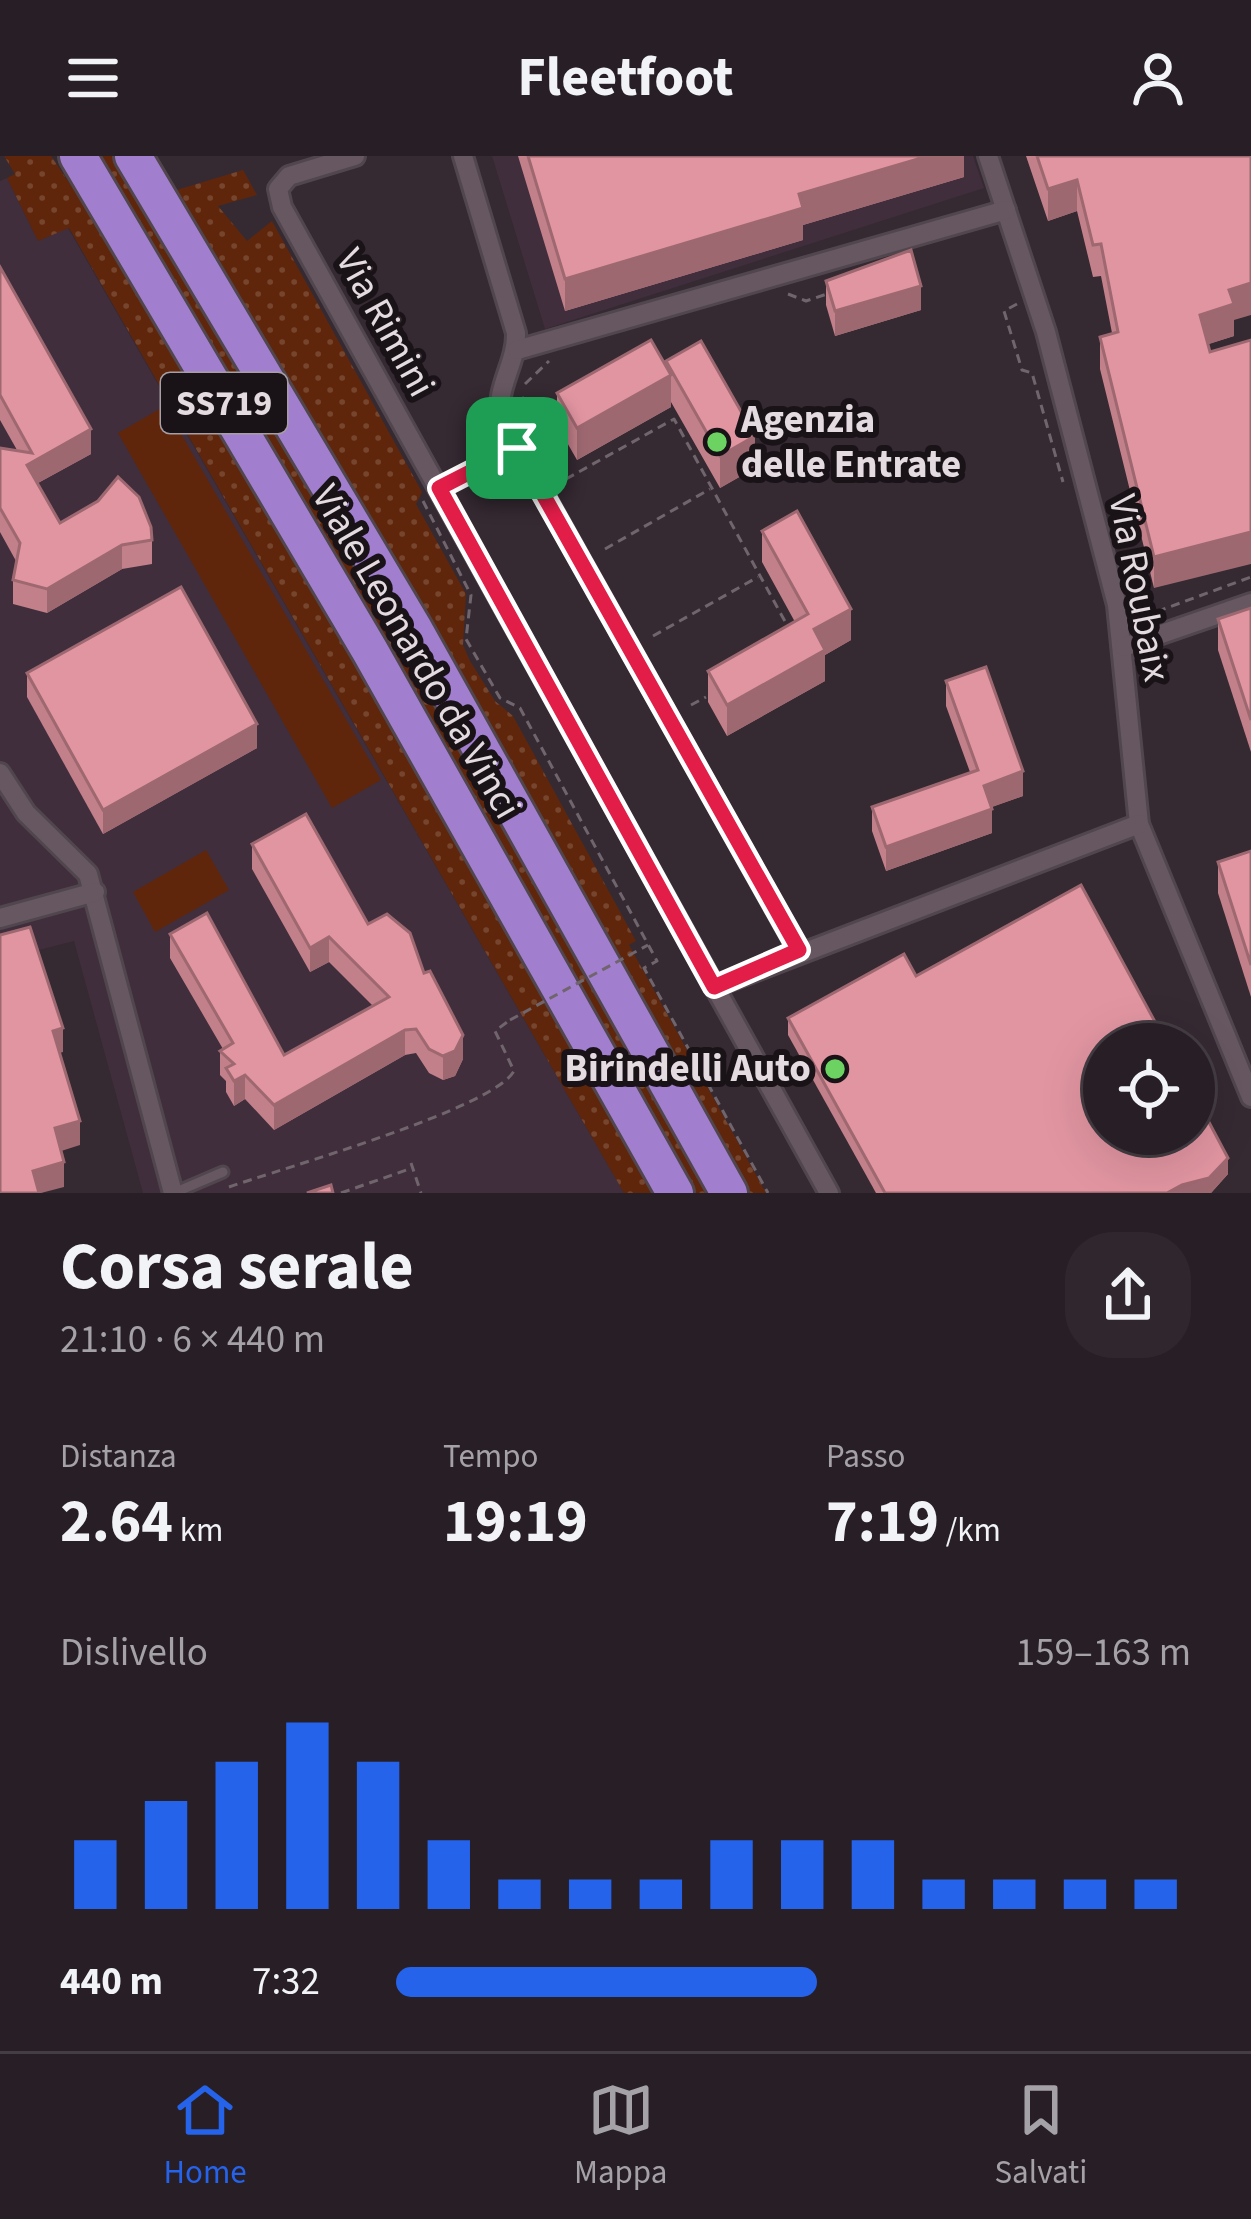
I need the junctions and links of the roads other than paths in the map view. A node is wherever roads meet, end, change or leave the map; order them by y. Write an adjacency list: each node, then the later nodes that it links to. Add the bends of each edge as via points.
1 (64, 156): 7 (highway)
2 (78, 156): 7 (highway, Viale Leonardo da Vinci / SS719)
3 (133, 156): 22 (highway, Viale Leonardo da Vinci / SS719, via 414,628)
4 (355, 156): 17 (street, Via Rimini, via 289,176 278,197)
5 (463, 156): 9 (street)
6 (988, 156): 8 (street, Via Roubaix)
7 (107, 206): 21 (highway, Viale Leonardo da Vinci / SS719, via 370,650)
8 (1006, 210): 9 (street); 11 (street, Via Roubaix, via 1046,332)
9 (517, 350): 16 (street, via 498,401 517,448)
10 (1251, 603): 11 (street)
11 (1124, 647): 13 (street, Via Roubaix)
12 (0, 773): 14 (street, via 26,813 83,866)
13 (1139, 824): 16 (street); 18 (street, Via Roubaix)
14 (95, 892): 15 (street); 20 (street)
15 (0, 918)
16 (799, 950): 17 (street)
17 (714, 987): 23 (street, Via Rimini)
18 (1251, 1097)
19 (223, 1172): 20 (lane)
20 (174, 1193)
21 (675, 1193)
22 (729, 1193)
23 (829, 1193)

